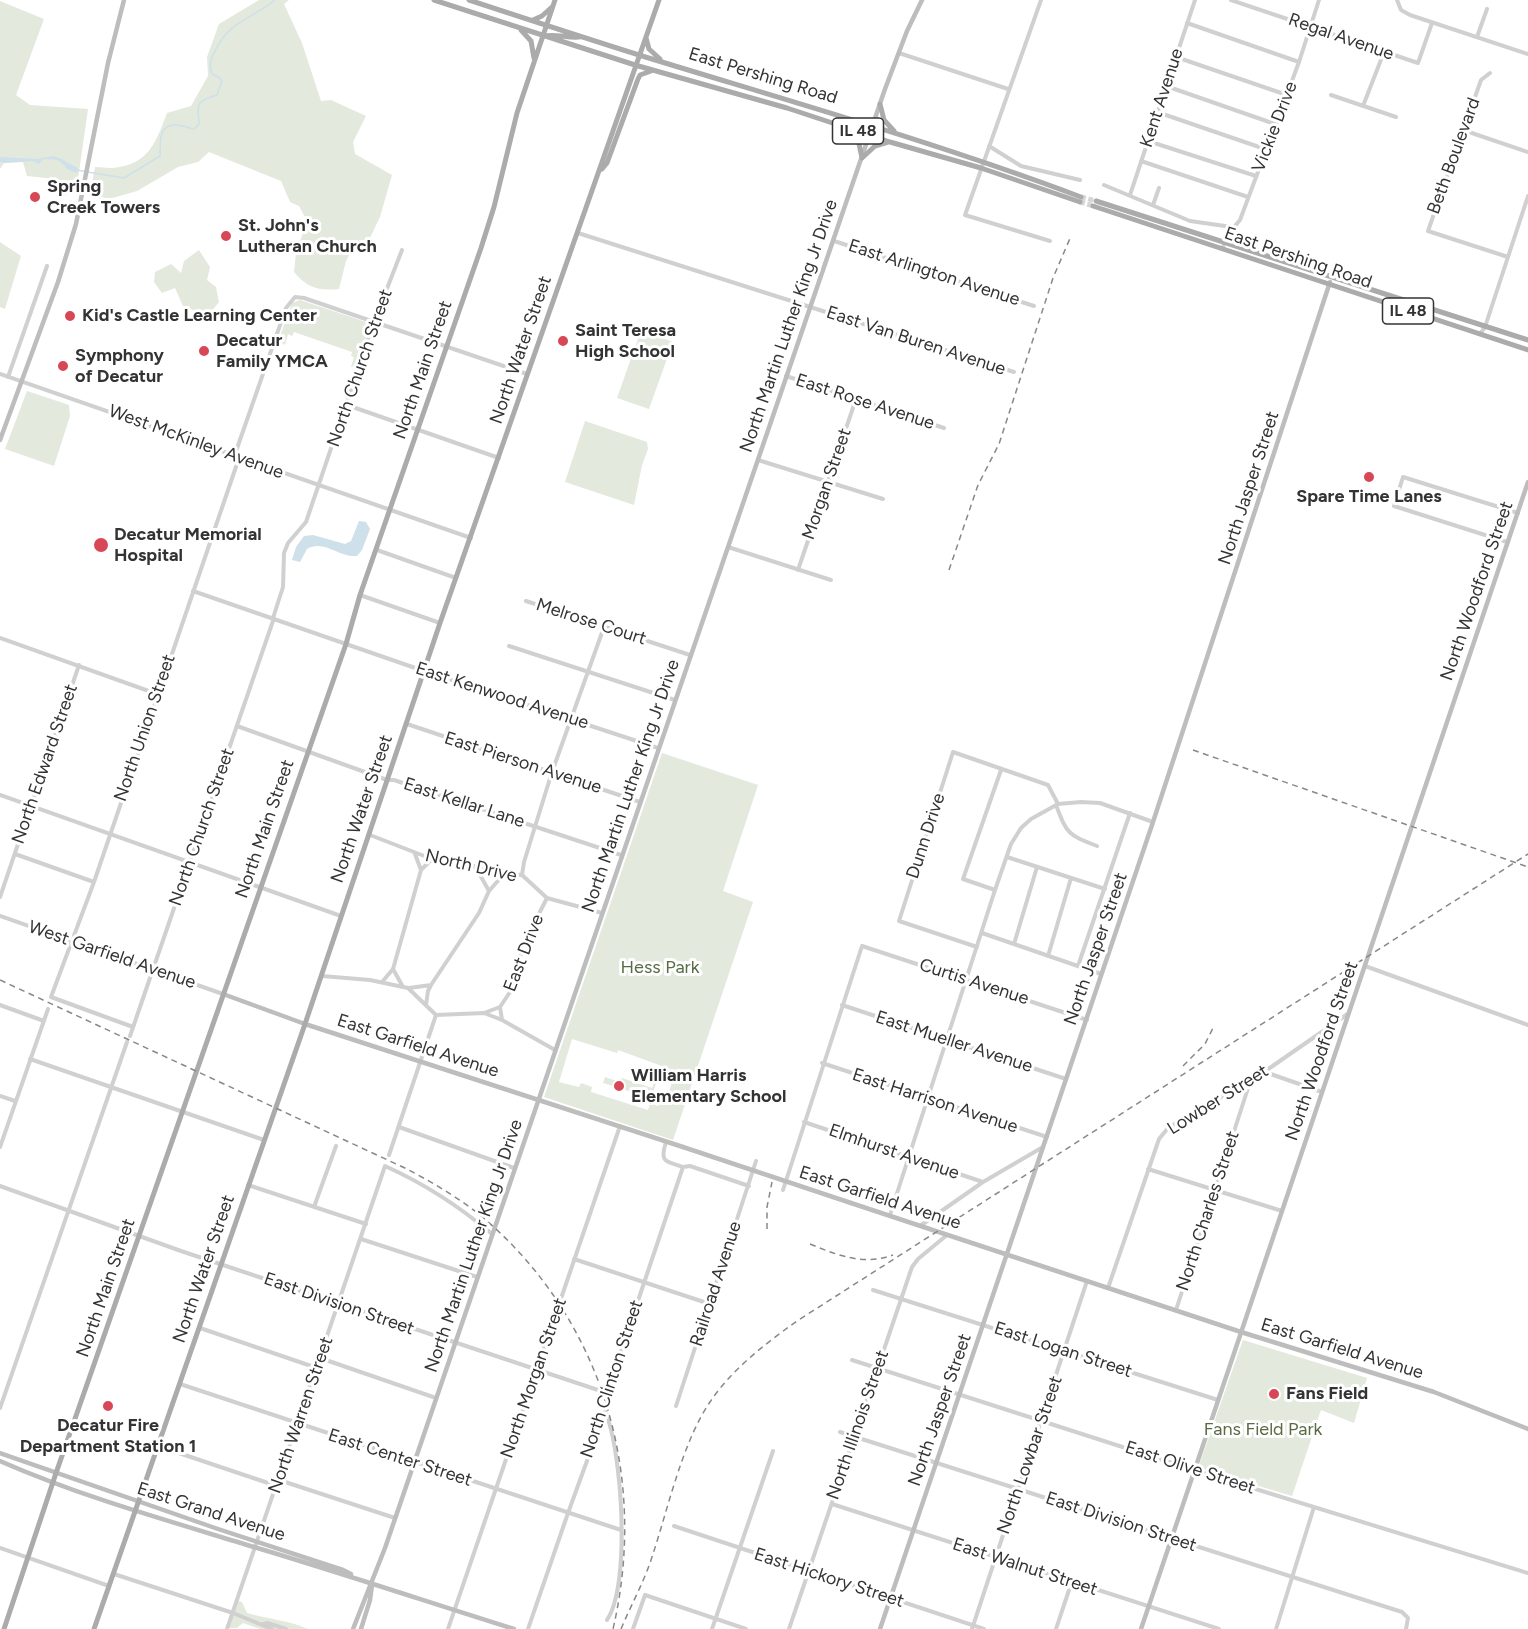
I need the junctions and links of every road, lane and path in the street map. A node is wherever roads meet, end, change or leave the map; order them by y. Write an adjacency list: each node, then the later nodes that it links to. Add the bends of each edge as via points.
1 (124, 0): 90 (street, via 72,241)
2 (434, 0): 18 (main road, IL 48)
3 (469, 0): 13 (main road, East Pershing Road / IL 48)
4 (659, 0): 19 (main road, North Water Street)
5 (922, 0): 25 (street, North Martin Luther King Jr Drive)
6 (1041, 0): 35 (street)
7 (1195, 0): 15 (street, Kent Avenue)
8 (1231, 0): 17 (street, Regal Avenue)
9 (1319, 0): 17 (street, Vickie Drive)
10 (1397, 0): 14 (street, via 1401,10)
11 (554, 3): 13 (main road, via 542,16); 16 (main road, North Main Street)
12 (1487, 9): 22 (street)
13 (531, 20): 16 (main road, East Pershing Road / IL 48)
14 (1432, 22): 22 (street); 23 (street, Regal Avenue, via 1418,63)
15 (1187, 23): 27 (street, Kent Avenue); 30 (street)
16 (546, 26): 20 (main road, North Main Street); 21 (main road, East Pershing Road / IL 48)
17 (1311, 27): 23 (street, Regal Avenue); 30 (street, Vickie Drive)
18 (519, 28): 20 (main road, IL 48); 28 (main road, via 531,41)
19 (646, 34): 26 (main road, North Water Street); 29 (main road, via 649,49)
20 (543, 36): 21 (main road); 28 (main road, North Main Street); 31 (main road, IL 48)
21 (582, 36): 26 (main road, East Pershing Road / IL 48)
22 (1477, 37): 24 (street)
23 (1383, 51): 39 (street)
24 (1528, 52)
25 (898, 53): 35 (street); 38 (street, North Martin Luther King Jr Drive)
26 (639, 55): 29 (main road, East Pershing Road / IL 48); 31 (main road, North Water Street)
27 (1176, 57): 34 (street, Kent Avenue); 36 (street)
28 (534, 61): 83 (main road, North Main Street, via 486,233)
29 (664, 62): 43 (main road, East Pershing Road / IL 48)
30 (1299, 62): 36 (street, Vickie Drive)
31 (635, 65): 32 (main road, IL 48); 57 (main road, North Water Street)
32 (655, 71): 44 (main road, IL 48); 57 (main road, via 638,79 608,164)
33 (1490, 73): 45 (street, Beth Boulevard, via 1481,80)
34 (1166, 86): 40 (street, Kent Avenue); 42 (street)
35 (1008, 89): 50 (street)
36 (1287, 95): 42 (street, Vickie Drive)
37 (1331, 95): 39 (street)
38 (880, 104): 43 (street, North Martin Luther King Jr Drive); 46 (main road, via 884,120)
39 (1363, 106): 41 (street)
40 (1157, 112): 48 (street, Kent Avenue); 51 (street)
41 (1396, 117)
42 (1275, 124): 51 (street, Vickie Drive)
43 (873, 126): 46 (main road, East Pershing Road / IL 48); 47 (street, North Martin Luther King Jr Drive)
44 (848, 128): 47 (main road, IL 48); 53 (main road, via 858,139)
45 (1463, 130): 52 (street); 73 (street, Beth Boulevard, via 1428,231)
46 (895, 133): 54 (main road, East Pershing Road / IL 48)
47 (870, 135): 49 (main road, IL 48); 53 (street, North Martin Luther King Jr Drive)
48 (1148, 141): 55 (street, Kent Avenue); 58 (street)
49 (890, 142): 53 (main road, via 875,146); 56 (main road, IL 48)
50 (988, 146): 54 (street); 59 (street, via 1021,166)
51 (1266, 149): 58 (street, Vickie Drive)
52 (1528, 152)
53 (862, 158): 68 (street, North Martin Luther King Jr Drive)
54 (983, 161): 56 (street); 56 (main road, East Pershing Road / IL 48, via 1081,199)
55 (1141, 161): 62 (street, Kent Avenue); 64 (street)
56 (981, 168): 69 (street, via 965,215)
57 (601, 170): 67 (main road, North Water Street)
58 (1256, 176): 64 (street, Vickie Drive)
59 (1080, 180)
60 (1104, 185): 62 (street)
61 (1160, 188): 65 (street)
62 (1130, 195): 65 (street)
63 (1528, 196): 73 (street)
64 (1248, 197): 66 (street, Vickie Drive, via 1240,220)
65 (1153, 205): 66 (street, via 1190,221)
66 (1232, 227): 70 (street, Vickie Drive)
67 (578, 233): 78 (street, East Van Buren Avenue); 87 (main road, North Water Street)
68 (834, 241): 77 (street, East Arlington Avenue); 78 (street, North Martin Luther King Jr Drive)
69 (1050, 241)
70 (1225, 242): 71 (street, Vickie Drive); 71 (main road, East Pershing Road / IL 48, via 1094,203); 75 (main road, East Pershing Road / IL 48)
71 (1222, 249): 76 (main road, East Pershing Road / IL 48)
72 (402, 250): 79 (street, North Church Street)
73 (1508, 258): 80 (street)
74 (47, 266): 89 (street)
75 (1332, 276): 76 (street, North Jasper Street); 80 (main road, East Pershing Road / IL 48)
76 (1330, 284): 81 (main road, East Pershing Road / IL 48); 140 (street, North Jasper Street)
77 (1034, 306)
78 (811, 307): 85 (street, East Van Buren Avenue); 88 (street, North Martin Luther King Jr Drive)
79 (374, 322): 83 (street); 92 (street, North Church Street); 96 (street, North Union Street, via 295,297 289,303)
80 (1485, 327): 81 (street); 82 (main road, East Pershing Road / IL 48)
81 (1480, 334): 84 (main road, East Pershing Road / IL 48)
82 (1528, 340)
83 (447, 347): 87 (street); 94 (main road, North Main Street)
84 (1528, 350)
85 (1014, 372)
86 (0, 374): 89 (street, West McKinley Avenue)
87 (528, 374): 97 (main road, North Water Street)
88 (786, 376): 91 (street, East Rose Avenue); 98 (street, North Martin Luther King Jr Drive)
89 (8, 377): 90 (street, West McKinley Avenue)
90 (21, 381): 95 (street); 96 (street, West McKinley Avenue)
91 (856, 399): 93 (street, East Rose Avenue); 100 (street, Morgan Street)
92 (347, 405): 94 (street); 101 (street, North Church Street)
93 (944, 428)
94 (418, 431): 97 (street); 103 (main road, North Main Street)
95 (0, 440)
96 (237, 458): 101 (street, West McKinley Avenue); 112 (street, North Union Street)
97 (499, 459): 105 (main road, North Water Street)
98 (758, 460): 100 (street); 107 (street, North Martin Luther King Jr Drive)
99 (1528, 482): 104 (street, North Woodford Street)
100 (828, 483): 102 (street); 109 (street, Morgan Street)
101 (319, 486): 103 (street, West McKinley Avenue); 115 (street, North Church Street, via 305,525 284,553 283,587)
102 (883, 499)
103 (391, 511): 105 (street, West McKinley Avenue); 108 (main road, North Main Street)
104 (1519, 513): 106 (street, North Woodford Street); 106 (street, via 1402,477 1394,506)
105 (471, 538): 110 (main road, North Water Street)
106 (1507, 542): 173 (street, North Woodford Street)
107 (728, 547): 109 (street); 121 (street, North Martin Luther King Jr Drive)
108 (377, 550): 110 (street); 113 (main road, North Main Street)
109 (798, 570): 111 (street)
110 (457, 578): 116 (main road, North Water Street)
111 (831, 580)
112 (193, 591): 115 (street, East Kenwood Avenue); 125 (street, North Union Street)
113 (360, 595): 116 (street); 119 (main road, North Main Street)
114 (526, 601): 117 (street, Melrose Court)
115 (273, 618): 119 (street, East Kenwood Avenue); 129 (street, North Church Street)
116 (440, 623): 123 (main road, North Water Street)
117 (604, 627): 121 (street, Melrose Court); 124 (street)
118 (0, 638): 122 (street)
119 (346, 644): 123 (street, East Kenwood Avenue); 131 (main road, North Main Street)
120 (509, 646): 124 (street)
121 (690, 655): 126 (street, North Martin Luther King Jr Drive)
122 (79, 665): 125 (street); 138 (street, North Edward Street)
123 (424, 671): 127 (street, East Kenwood Avenue); 128 (main road, North Water Street)
124 (588, 672): 126 (street); 127 (street)
125 (157, 694): 142 (street, North Union Street)
126 (675, 700): 130 (street, North Martin Luther King Jr Drive)
127 (571, 718): 130 (street, East Kenwood Avenue); 133 (street)
128 (407, 724): 133 (street, East Pierson Avenue); 134 (main road, North Water Street)
129 (237, 726): 131 (street, East Kellar Lane); 150 (street, North Church Street)
130 (658, 748): 136 (street, North Martin Luther King Jr Drive)
131 (308, 752): 134 (street, East Kellar Lane); 158 (main road, North Main Street)
132 (1001, 770): 137 (street, via 1048,785); 160 (street, via 963,879); 170 (street, Dunn Drive, via 952,752 899,921)
133 (552, 772): 136 (street, East Pierson Avenue); 141 (street)
134 (387, 780): 141 (street, East Kellar Lane); 143 (main road, North Water Street)
135 (0, 795): 138 (street)
136 (640, 802): 147 (street, North Martin Luther King Jr Drive)
137 (1057, 805): 139 (street, via 1100,803); 144 (street, via 1070,834); 148 (street, via 1021,828)
138 (30, 806): 142 (street); 146 (street, North Edward Street)
139 (1130, 813): 140 (street); 159 (street)
140 (1153, 822): 176 (street, North Jasper Street)
141 (535, 826): 147 (street, East Kellar Lane); 155 (street)
142 (109, 835): 150 (street); 157 (street, North Union Street)
143 (370, 835): 145 (street, North Drive); 166 (main road, North Water Street)
144 (1097, 846)
145 (415, 852): 149 (street, North Drive); 153 (street)
146 (15, 854): 157 (street); 162 (street, North Edward Street)
147 (621, 855): 164 (street, North Martin Luther King Jr Drive)
148 (1007, 857): 152 (street); 160 (street)
149 (432, 859): 151 (street, North Drive, via 445,858); 153 (street)
150 (190, 862): 158 (street); 175 (street, North Church Street)
151 (475, 866): 154 (street, North Drive); 161 (street)
152 (1037, 867): 156 (street); 169 (street)
153 (421, 870): 174 (street)
154 (503, 875): 155 (street, North Drive); 161 (street)
155 (522, 875): 163 (street, North Drive)
156 (1071, 878): 159 (street); 171 (street)
157 (94, 882): 168 (street, North Union Street)
158 (261, 887): 166 (street); 182 (main road, North Main Street)
159 (1105, 889): 172 (street)
160 (995, 890): 167 (street)
161 (489, 891): 180 (street, via 479,913)
162 (0, 897)
163 (547, 898): 164 (street, North Drive); 186 (street, East Drive, via 522,947 516,983)
164 (602, 913): 200 (street, North Martin Luther King Jr Drive)
165 (0, 916): 168 (street, West Garfield Avenue)
166 (341, 916): 177 (main road, North Water Street)
167 (982, 933): 169 (street); 170 (street)
168 (73, 941): 175 (street, West Garfield Avenue); 196 (street, North Union Street, via 51,997)
169 (1014, 944): 171 (street)
170 (977, 946): 178 (street)
171 (1048, 956): 172 (street)
172 (1078, 966): 176 (street)
173 (1365, 966): 189 (street, North Woodford Street); 195 (street)
174 (393, 969): 179 (street); 181 (street)
175 (153, 970): 182 (street, West Garfield Avenue); 196 (street, North Church Street)
176 (1101, 974): 192 (street, North Jasper Street)
177 (321, 976): 179 (street); 194 (main road, North Water Street)
178 (966, 979): 184 (street, Curtis Avenue, via 862,946); 192 (street, Curtis Avenue); 198 (street)
179 (382, 982): 181 (street)
180 (431, 985): 181 (street); 185 (street)
181 (406, 988): 185 (street)
182 (223, 994): 194 (street, East Garfield Avenue); 213 (main road, North Main Street)
183 (0, 1005): 193 (street)
184 (842, 1005): 198 (street, East Mueller Avenue); 203 (street)
185 (426, 1006): 190 (street)
186 (501, 1007): 188 (street, East Drive); 191 (street, East Drive)
187 (48, 1009): 193 (street)
188 (484, 1013): 190 (street); 191 (street)
189 (1349, 1013): 204 (street, Lowber Street); 208 (street, North Woodford Street)
190 (436, 1015): 202 (street)
191 (502, 1020): 200 (street)
192 (1087, 1020): 205 (street, North Jasper Street)
193 (44, 1021): 201 (street)
194 (305, 1024): 202 (street, East Garfield Avenue); 218 (main road, North Water Street)
195 (1528, 1025)
196 (133, 1027): 197 (street, North Church Street)
197 (130, 1036)
198 (946, 1039): 205 (street, East Mueller Avenue); 211 (street)
199 (127, 1042): 207 (street)
200 (555, 1050): 210 (street, North Martin Luther King Jr Drive)
201 (30, 1059): 207 (street); 212 (street)
202 (420, 1062): 210 (street, East Garfield Avenue); 216 (street)
203 (822, 1064): 211 (street, East Harrison Avenue); 214 (street)
204 (1264, 1072): 206 (street, Lowber Street); 208 (street)
205 (1066, 1079): 217 (street, North Jasper Street)
206 (1251, 1079): 228 (street, Lowber Street, via 1168,1128 1159,1139); 233 (street, North Charles Street)
207 (112, 1087): 213 (street); 236 (street)
208 (1322, 1092): 237 (street, North Woodford Street)
209 (0, 1096): 212 (street)
210 (538, 1099): 215 (street, East Garfield Avenue); 227 (street, North Martin Luther King Jr Drive)
211 (928, 1099): 217 (street, East Harrison Avenue); 224 (street)
212 (15, 1101): 221 (street)
213 (183, 1112): 218 (street); 243 (main road, North Main Street)
214 (804, 1122): 224 (street, Elmhurst Avenue); 234 (street)
215 (620, 1126): 219 (street, East Garfield Avenue); 246 (street, North Morgan Street)
216 (399, 1127): 223 (street); 227 (street)
217 (1047, 1138): 222 (street, North Jasper Street)
218 (264, 1140): 230 (main road, North Water Street)
219 (666, 1142): 226 (street, via 665,1160); 238 (street, East Garfield Avenue, bridge)
220 (336, 1146): 235 (street)
221 (0, 1147)
222 (1044, 1147): 229 (street); 245 (street, North Jasper Street)
223 (389, 1155)
224 (908, 1157): 229 (street, Elmhurst Avenue); 238 (street)
225 (756, 1161): 231 (street, Railroad Avenue)
226 (683, 1167): 231 (street); 250 (street, North Clinton Street)
227 (514, 1168): 241 (street, North Martin Luther King Jr Drive)
228 (1148, 1169): 233 (street); 251 (street, Lowber Street)
229 (983, 1182): 240 (street)
230 (248, 1185): 235 (street); 247 (main road, North Water Street)
231 (749, 1185): 255 (street, Railroad Avenue)
232 (0, 1186): 236 (street, East Division Street)
233 (1214, 1189): 237 (street); 256 (street, North Charles Street)
234 (783, 1190)
235 (314, 1207): 239 (street)
236 (70, 1211): 243 (street, East Division Street); 273 (street)
237 (1282, 1211): 259 (street, North Woodford Street)
238 (890, 1215): 240 (street, East Garfield Avenue)
239 (366, 1224): 241 (street, North Warren Street, via 386,1166 443,1196); 244 (street, North Warren Street)
240 (920, 1226): 242 (street, East Garfield Avenue)
241 (492, 1234): 248 (street, North Martin Luther King Jr Drive)
242 (947, 1235): 245 (street, East Garfield Avenue); 253 (street, North Illinois Street, via 912,1267)
243 (140, 1236): 247 (street, East Division Street); 287 (main road, North Main Street)
244 (361, 1239): 248 (street); 254 (street, North Warren Street)
245 (1007, 1255): 249 (street, East Garfield Avenue); 257 (street, North Jasper Street)
246 (574, 1258): 250 (street); 266 (street, North Morgan Street)
247 (221, 1264): 254 (street, East Division Street); 258 (main road, North Water Street)
248 (477, 1277): 260 (street, North Martin Luther King Jr Drive)
249 (1087, 1281): 251 (street, East Garfield Avenue); 261 (street, North Lowbar Street)
250 (644, 1282): 255 (street); 268 (street, North Clinton Street)
251 (1108, 1288): 256 (street, East Garfield Avenue)
252 (873, 1290): 253 (street, East Logan Street)
253 (900, 1299): 257 (street, East Logan Street); 264 (street, North Illinois Street)
254 (338, 1303): 260 (street, East Division Street); 262 (street, North Warren Street)
255 (710, 1304): 272 (street, Railroad Avenue)
256 (1176, 1310): 259 (street, East Garfield Avenue)
257 (983, 1324): 261 (street, East Logan Street); 269 (street, North Jasper Street)
258 (200, 1328): 265 (street); 267 (main road, North Water Street)
259 (1242, 1332): 271 (street, North Woodford Street); 277 (street, East Garfield Avenue, via 1434,1392)
260 (455, 1342): 266 (street, East Division Street); 270 (street, North Martin Luther King Jr Drive)
261 (1065, 1351): 271 (street, East Logan Street); 275 (street, North Lowbar Street)
262 (320, 1359): 265 (street, North Warren Street); 270 (street)
263 (852, 1360): 264 (street, East Olive Street)
264 (878, 1367): 269 (street, East Olive Street); 279 (street, North Illinois Street)
265 (317, 1368): 276 (street, North Warren Street)
266 (537, 1369): 268 (street, East Division Street); 291 (street, North Morgan Street)
267 (180, 1384): 276 (street, East Center Street); 280 (main road, North Water Street)
268 (607, 1393): 274 (street, North Clinton Street)
269 (960, 1393): 275 (street, East Olive Street); 285 (street, North Jasper Street)
270 (436, 1398): 284 (street, North Martin Luther King Jr Drive)
271 (1218, 1400): 286 (street, North Woodford Street)
272 (676, 1406)
273 (0, 1408)
274 (605, 1411): 297 (street, North Clinton Street); 300 (street, via 617,1459)
275 (1042, 1420): 286 (street, East Olive Street); 292 (street, North Lowbar Street)
276 (298, 1424): 284 (street, East Center Street); 288 (street, North Warren Street)
277 (1528, 1429)
278 (840, 1432): 279 (street, East Division Street)
279 (854, 1436): 285 (street, East Division Street); 294 (street, North Illinois Street)
280 (158, 1446): 290 (street); 293 (main road, North Water Street)
281 (773, 1450): 305 (street)
282 (0, 1453): 287 (street, East Grand Avenue)
283 (0, 1461): 289 (street, East Grand Avenue)
284 (414, 1463): 291 (street, East Center Street); 298 (street, North Martin Luther King Jr Drive)
285 (936, 1463): 292 (street, East Division Street); 301 (street, North Jasper Street)
286 (1194, 1470): 295 (street, East Olive Street); 302 (street, North Woodford Street)
287 (56, 1473): 289 (main road, North Main Street); 293 (street, East Grand Avenue)
288 (279, 1480): 290 (street, North Warren Street); 298 (street)
289 (53, 1482): 296 (street, East Grand Avenue); 307 (main road, North Main Street)
290 (277, 1486): 303 (street, North Warren Street)
291 (495, 1488): 297 (street, East Center Street); 317 (street, North Morgan Street)
292 (1018, 1489): 302 (street, East Division Street); 306 (street, North Lowbar Street)
293 (139, 1503): 296 (main road, North Water Street); 303 (street, East Grand Avenue)
294 (831, 1504): 301 (street, East Walnut Street); 308 (street, North Illinois Street)
295 (1314, 1507): 309 (street, East Olive Street); 311 (street)
296 (135, 1511): 303 (street, East Grand Avenue); 310 (main road, North Water Street)
297 (568, 1513): 300 (street, East Center Street); 332 (street, North Clinton Street)
298 (395, 1518): 313 (street, North Martin Luther King Jr Drive)
299 (674, 1526): 305 (street, East Hickory Street)
300 (621, 1530): 319 (street, via 617,1590)
301 (914, 1531): 306 (street, East Walnut Street); 315 (street, North Jasper Street)
302 (1171, 1539): 311 (street, East Division Street); 316 (street, North Woodford Street)
303 (256, 1544): 313 (street, East Grand Avenue); 318 (street, North Warren Street)
304 (0, 1548): 307 (street)
305 (740, 1549): 308 (street, East Hickory Street); 320 (street)
306 (995, 1557): 312 (street, East Walnut Street); 322 (street, North Lowbar Street)
307 (29, 1558): 314 (street); 323 (main road, North Main Street)
308 (809, 1572): 315 (street, East Hickory Street); 336 (street, North Illinois Street)
309 (1528, 1573)
310 (114, 1574): 314 (main road, North Water Street); 318 (street)
311 (1292, 1577): 342 (street); 343 (street, East Division Street, via 1402,1612 1408,1618)
312 (1072, 1581): 316 (street, East Walnut Street); 339 (street)
313 (372, 1583): 317 (street, East Grand Avenue); 328 (street, North Martin Luther King Jr Drive); 329 (street, North Martin Luther King Jr Drive)
314 (109, 1586): 324 (main road, North Water Street)
315 (891, 1598): 322 (street, East Hickory Street); 337 (street, North Jasper Street)
316 (1149, 1607): 340 (street, North Woodford Street); 341 (street, East Walnut Street)
317 (454, 1610): 330 (street, North Morgan Street); 331 (street, East Grand Avenue)
318 (233, 1613): 321 (street); 325 (street, North Warren Street)
319 (607, 1620)
320 (716, 1620): 333 (street, via 645,1595); 334 (street); 335 (street)
321 (262, 1624): 326 (street); 327 (street)
322 (972, 1627): 338 (street, East Hickory Street)
323 (4, 1629)
324 (94, 1629)
325 (227, 1629)
326 (272, 1629)
327 (286, 1629)
328 (353, 1629)
329 (361, 1629)
330 (448, 1629)
331 (514, 1629)
332 (528, 1629)
333 (633, 1629)
334 (712, 1629)
335 (746, 1629)
336 (789, 1629)
337 (880, 1629)
338 (984, 1629)
339 (1056, 1629)
340 (1141, 1629)
341 (1219, 1629)
342 (1276, 1629)
343 (1406, 1629)

